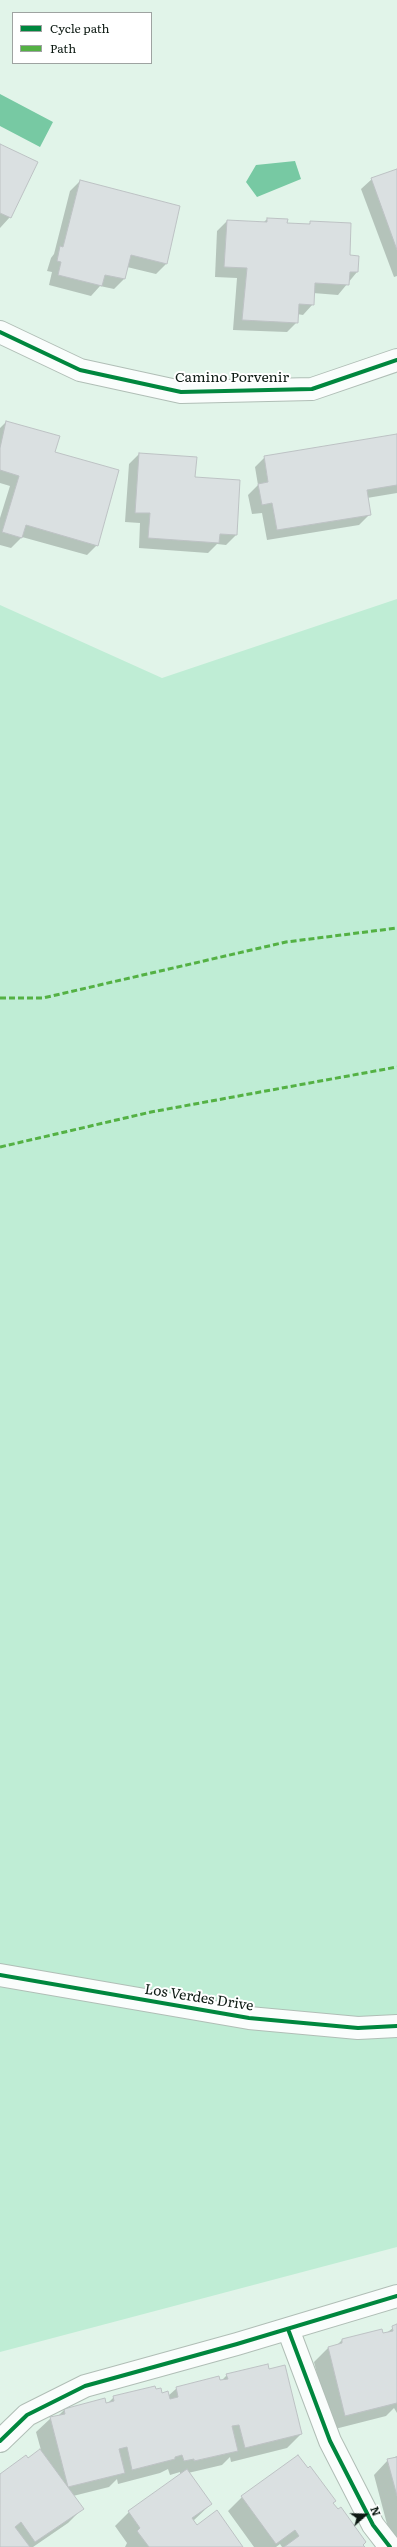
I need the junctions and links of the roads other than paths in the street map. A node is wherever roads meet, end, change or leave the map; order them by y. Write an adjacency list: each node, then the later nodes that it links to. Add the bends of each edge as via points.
1 (0, 332): 2 (street, Camino Porvenir, via 80,370 181,392 312,388)
2 (397, 360)
3 (0, 1975): 4 (street, Los Verdes Drive, via 249,2018 358,2028)
4 (397, 2026)
5 (397, 2296): 6 (street)
6 (288, 2329): 7 (street, via 84,2386 27,2415); 8 (street, via 330,2441 373,2525)
7 (0, 2441)
8 (390, 2547)

